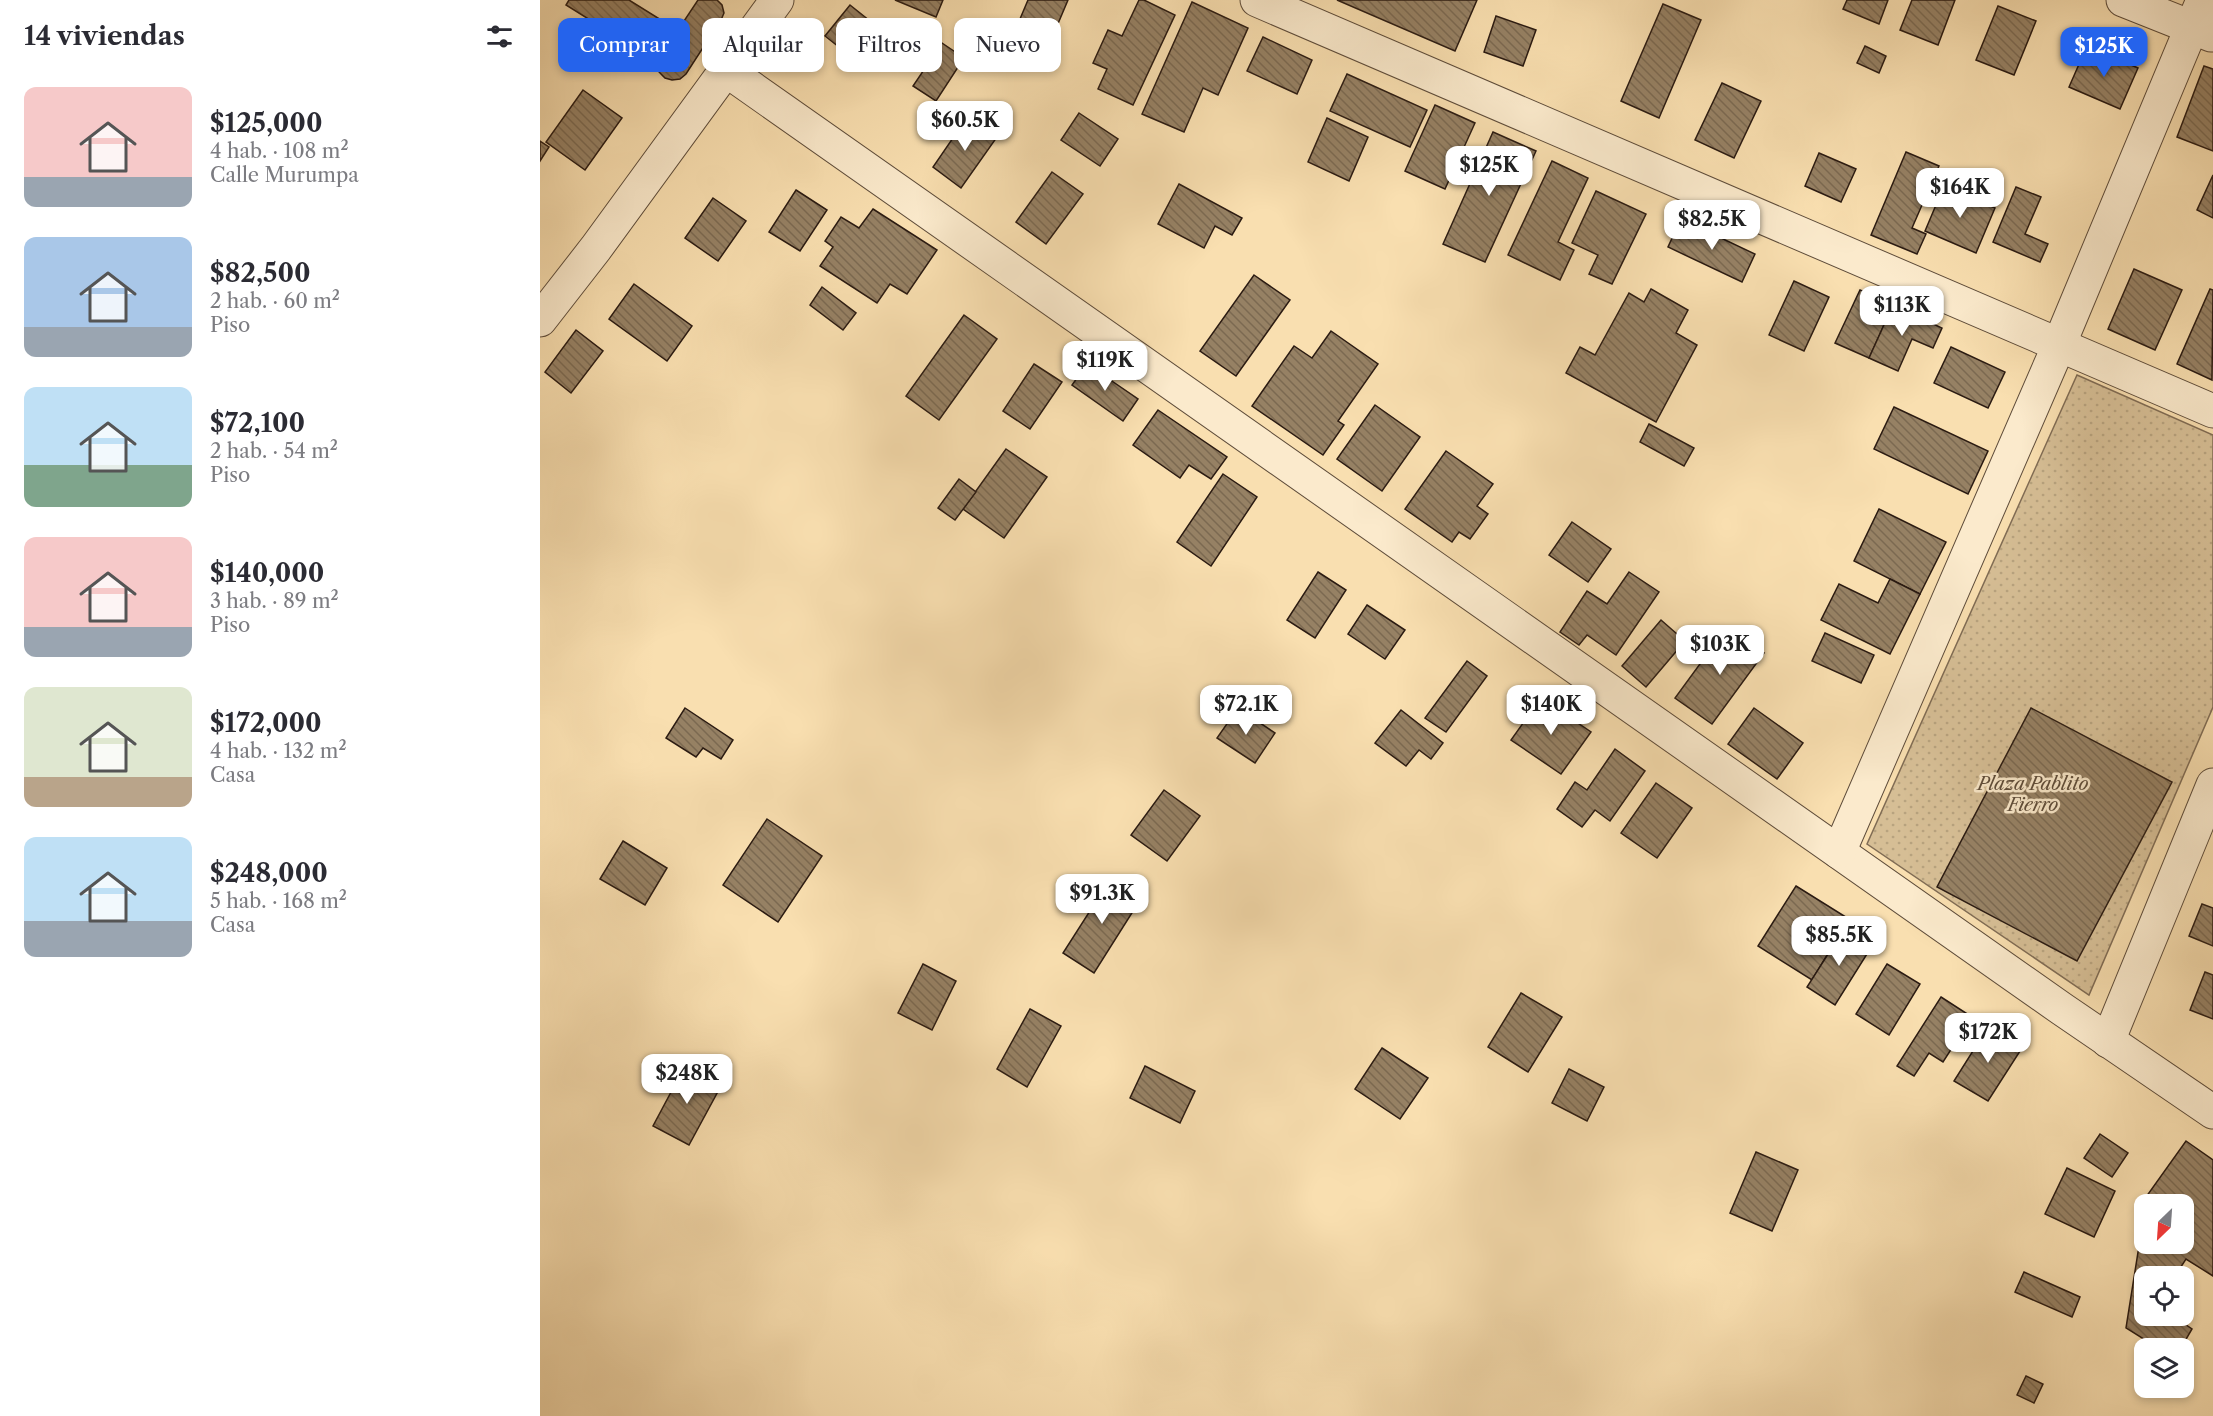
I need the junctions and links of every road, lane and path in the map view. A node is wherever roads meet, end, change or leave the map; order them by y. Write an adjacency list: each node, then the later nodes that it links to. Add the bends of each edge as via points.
1 (777, 0): 4 (street)
2 (1257, 0): 9 (street)
3 (2123, 0): 5 (street)
4 (764, 18)
5 (2202, 21): 9 (street)
6 (725, 72): 8 (street)
7 (729, 72): 12 (street)
8 (540, 320)
9 (2059, 345): 10 (street); 12 (street)
10 (2213, 411)
11 (2213, 785): 13 (street)
12 (1839, 852): 13 (street)
13 (2108, 1041): 14 (street)
14 (2213, 1112)

